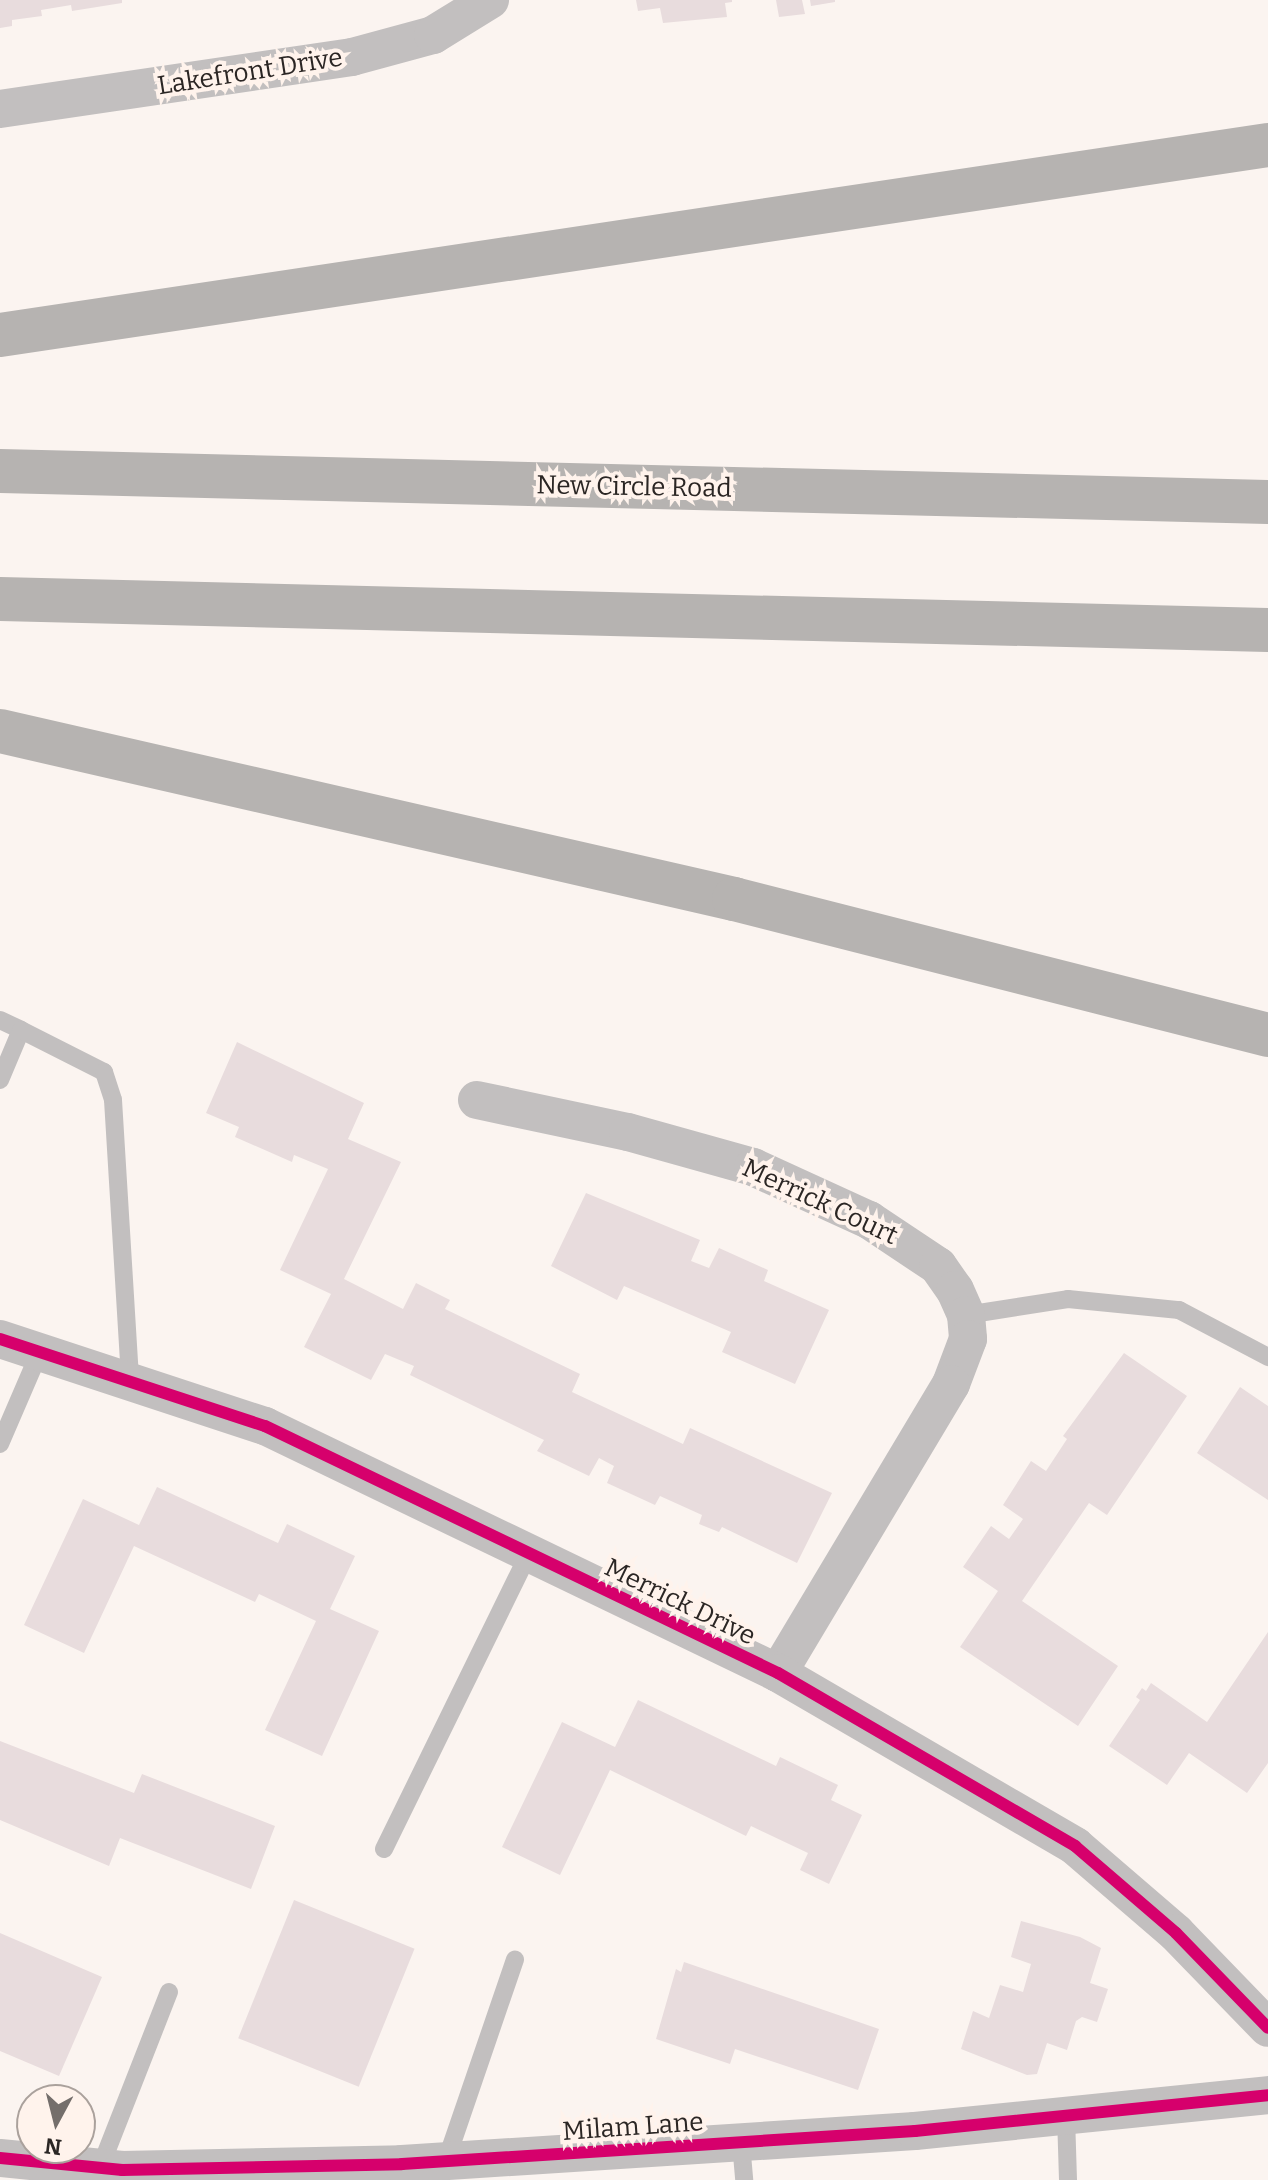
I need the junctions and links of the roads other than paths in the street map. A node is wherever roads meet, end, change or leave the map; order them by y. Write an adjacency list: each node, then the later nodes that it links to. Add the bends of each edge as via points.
1 (490, 0): 2 (street, Lakefront Drive, via 433,35 352,57)
2 (0, 109)
3 (1268, 145): 4 (highway)
4 (0, 335)
5 (0, 471): 6 (highway, New Circle Road)
6 (1268, 502)
7 (0, 599): 8 (highway)
8 (1268, 630)
9 (0, 731): 12 (highway, via 734,899)
10 (0, 1020): 11 (lane)
11 (21, 1030): 13 (lane); 19 (lane, via 104,1072 113,1100)
12 (1268, 1035)
13 (0, 1080)
14 (477, 1100): 15 (street, Merrick Court, via 628,1132 753,1167 869,1220 910,1245 938,1266)
15 (966, 1315): 18 (lane, via 1068,1299 1179,1310); 22 (street, via 968,1339 951,1384)
16 (0, 1339): 17 (street, Merrick Drive)
17 (41, 1349): 19 (street, Merrick Drive); 20 (lane)
18 (1268, 1357)
19 (130, 1379): 21 (street, Merrick Drive, via 265,1426)
20 (0, 1444)
21 (529, 1553): 22 (street, Merrick Drive); 23 (lane)
22 (778, 1673): 26 (street, Merrick Drive, via 1075,1846 1176,1933)
23 (384, 1849)
24 (515, 1960): 31 (lane)
25 (169, 1992): 32 (lane)
26 (1268, 2028)
27 (1268, 2095): 28 (street, Milam Lane)
28 (1066, 2116): 29 (street, Milam Lane); 35 (lane)
29 (741, 2143): 31 (street, Milam Lane); 34 (lane)
30 (0, 2158): 32 (street, Milam Lane)
31 (446, 2161): 33 (street, Milam Lane)
32 (100, 2168): 33 (street, Milam Lane)
33 (345, 2173)
34 (744, 2180)
35 (1068, 2180)

